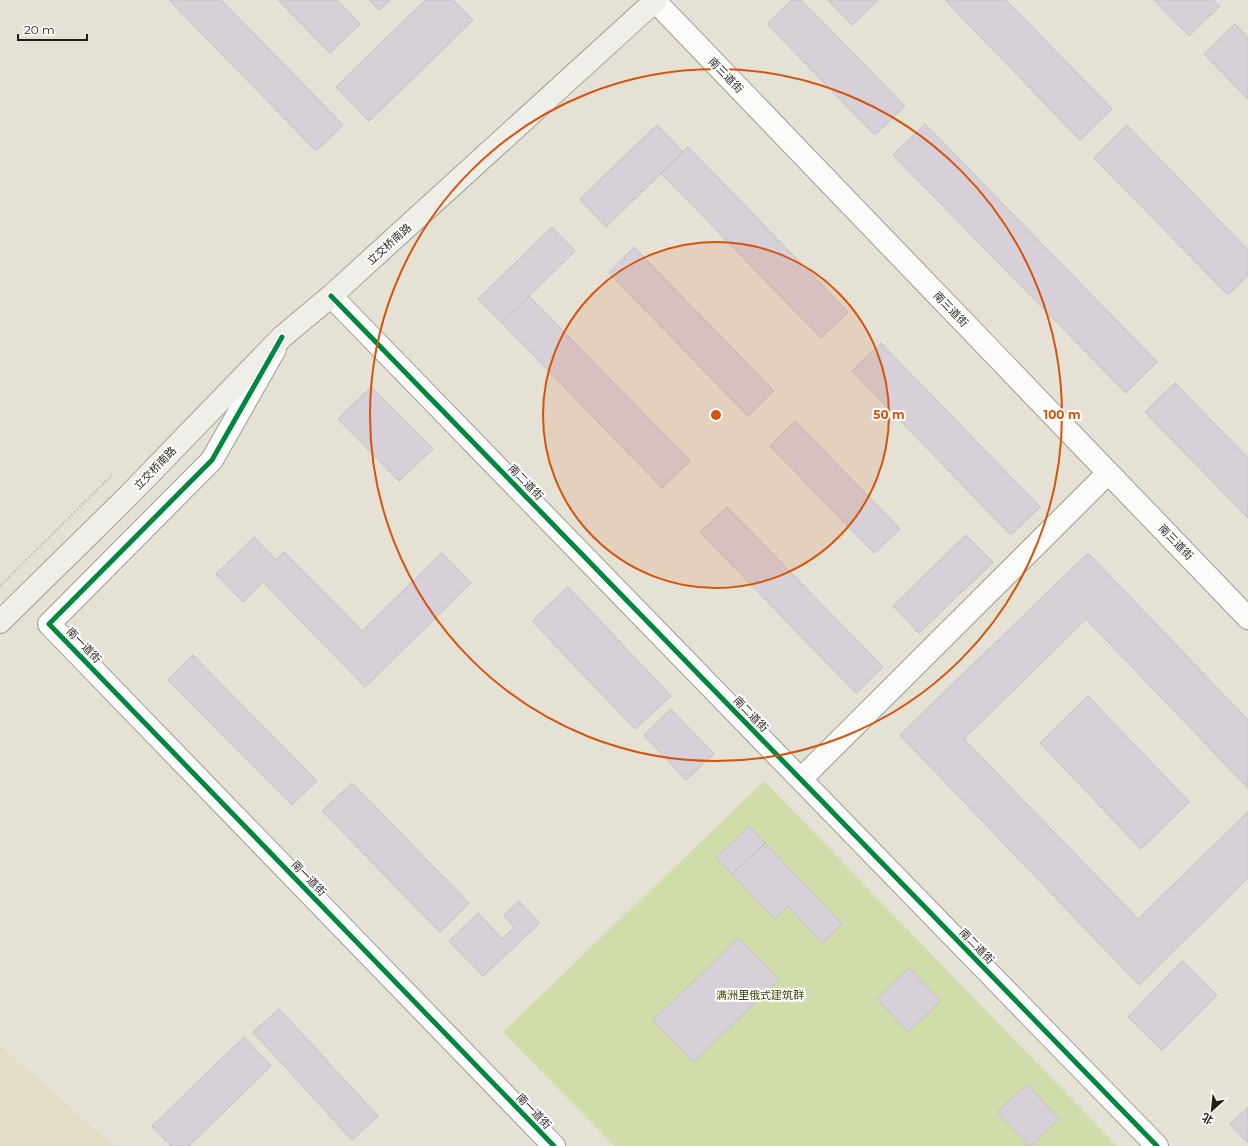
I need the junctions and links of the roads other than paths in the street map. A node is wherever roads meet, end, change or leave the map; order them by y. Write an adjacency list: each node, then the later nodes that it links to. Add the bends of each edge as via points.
1 (655, 0): 2 (main road, 立交桥南路); 4 (street, 南三道街)
2 (331, 296): 3 (main road, 立交桥南路); 7 (street, 南二道街)
3 (282, 338): 6 (main road, 立交桥南路, via 129,495); 8 (street, 南一道街, via 212,460 49,624)
4 (1108, 472): 5 (street, 南三道街); 7 (street)
5 (1248, 618)
6 (0, 622)
7 (800, 779): 9 (street, 南二道街)
8 (554, 1146)
9 (1157, 1146)

